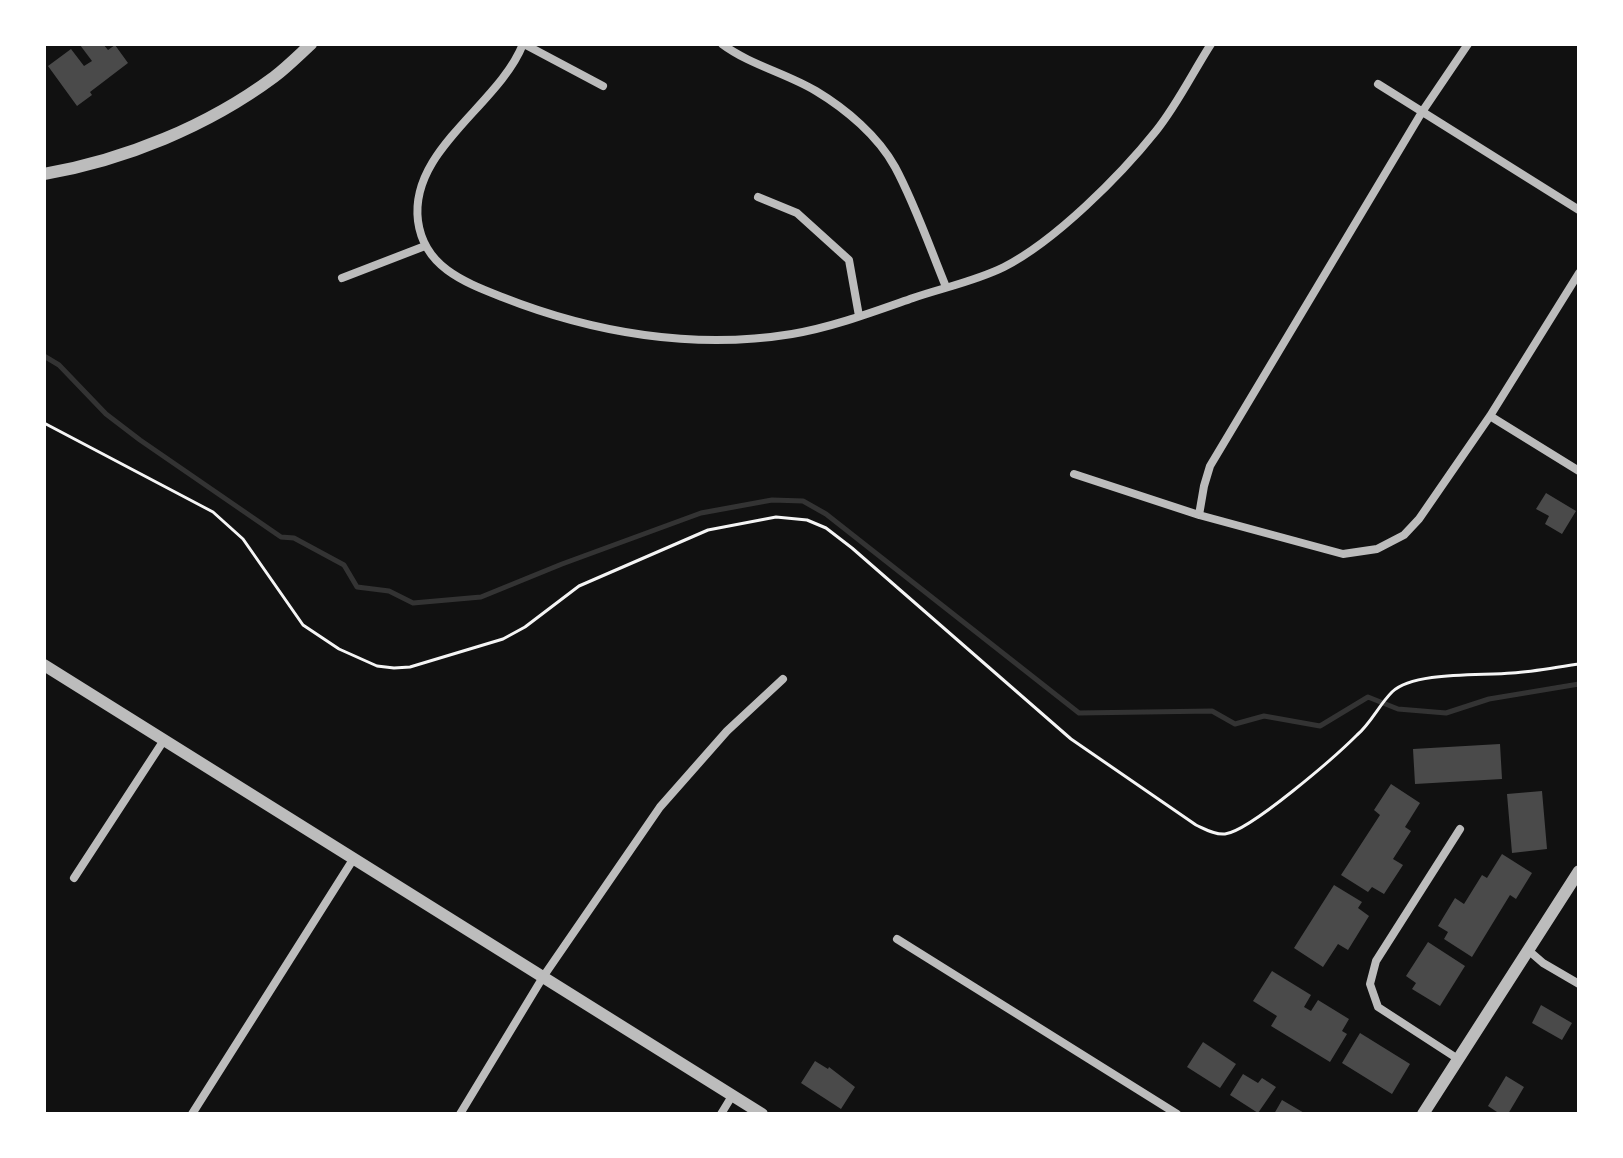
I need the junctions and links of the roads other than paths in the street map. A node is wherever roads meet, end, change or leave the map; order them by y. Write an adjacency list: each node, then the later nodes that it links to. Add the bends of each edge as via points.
1 (311, 44): 9 (street, via 275,76 199,122 114,157)
2 (523, 44): 7 (street); 12 (street, via 510,71 426,173 418,211)
3 (722, 44): 15 (street, via 813,89 871,136 895,166)
4 (1211, 44): 15 (street, via 1158,129 1055,234 1004,267)
5 (1468, 44): 8 (street)
6 (1378, 84): 8 (street)
7 (603, 86)
8 (1422, 112): 11 (street); 20 (street, via 1210,466)
9 (44, 174)
10 (758, 197): 16 (street, via 797,213 849,260)
11 (1579, 210)
12 (425, 246): 14 (street); 16 (street, via 453,276 510,300 660,338 749,340)
13 (1579, 273): 17 (street)
14 (342, 278)
15 (946, 287): 16 (street)
16 (859, 316)
17 (1490, 416): 18 (street); 20 (street, via 1412,527 1377,549 1343,554)
18 (1579, 471)
19 (1074, 474): 20 (street)
20 (1199, 515)
21 (44, 665): 23 (street)
22 (783, 679): 30 (street, via 727,731 660,807)
23 (164, 740): 25 (street); 27 (street)
24 (1460, 829): 32 (street, via 1376,961 1370,984 1378,1007)
25 (354, 858): 30 (street); 34 (street)
26 (1579, 871): 29 (street)
27 (74, 878)
28 (897, 939): 38 (street)
29 (1528, 950): 31 (street); 32 (street)
30 (543, 977): 33 (street); 35 (street)
31 (1579, 984)
32 (1458, 1059): 39 (street)
33 (732, 1096): 36 (street); 37 (street)
34 (192, 1114)
35 (460, 1114)
36 (721, 1114)
37 (762, 1114)
38 (1177, 1114)
39 (1423, 1114)

